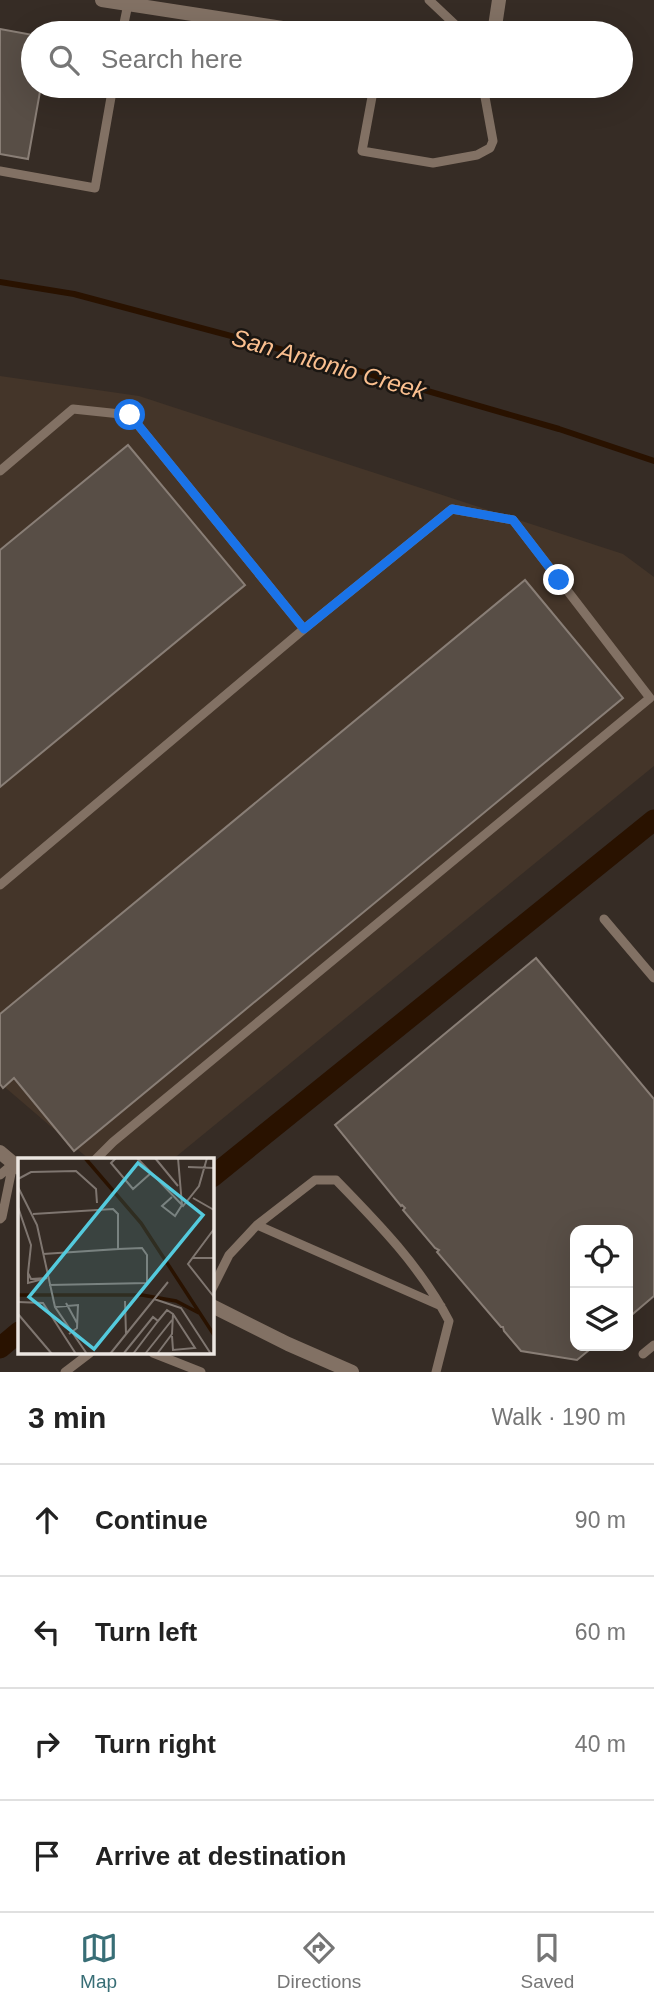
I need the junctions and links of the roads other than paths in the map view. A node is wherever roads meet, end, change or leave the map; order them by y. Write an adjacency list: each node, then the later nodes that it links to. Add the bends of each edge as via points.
1 (102, 0): 4 (street)
2 (429, 0): 7 (lane)
3 (499, 0): 8 (street)
4 (128, 4): 5 (lane); 6 (street)
5 (124, 21)
6 (238, 21)
7 (451, 21)
8 (496, 21)
9 (111, 98): 12 (lane, via 95,188)
10 (372, 98): 11 (lane, via 362,151 433,163 490,148 493,141)
11 (485, 98)
12 (0, 171)
13 (0, 471): 14 (lane, via 73,409 130,415)
14 (304, 629): 15 (lane); 19 (lane, via 452,509 513,520 650,698)
15 (0, 885)
16 (604, 919): 17 (lane)
17 (654, 978)
18 (0, 1152): 20 (street)
19 (97, 1158)
20 (16, 1166): 21 (lane); 22 (lane)
21 (0, 1175)
22 (0, 1219)
23 (257, 1225): 24 (lane, via 229,1255); 25 (lane); 25 (lane, via 315,1180 336,1180 394,1240)
24 (214, 1285)
25 (441, 1306): 34 (lane, via 449,1321)
26 (214, 1307): 33 (street)
27 (654, 1345): 30 (lane)
28 (89, 1354): 31 (lane)
29 (156, 1354): 32 (lane)
30 (643, 1354)
31 (65, 1372)
32 (201, 1372)
33 (352, 1372)
34 (436, 1372)

